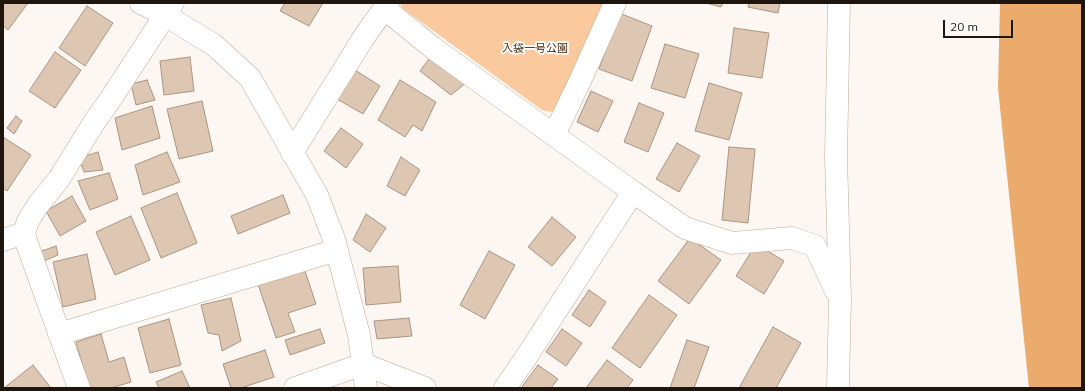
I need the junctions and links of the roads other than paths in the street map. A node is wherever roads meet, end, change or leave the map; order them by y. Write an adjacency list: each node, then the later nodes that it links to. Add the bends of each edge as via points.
1 (140, 3): 5 (street)
2 (615, 3): 6 (street)
3 (839, 3): 12 (street, via 836,157)
4 (386, 6): 6 (street, via 432,48); 7 (street)
5 (169, 9): 7 (street, via 250,78); 9 (street, via 59,179 38,205)
6 (554, 135): 8 (street)
7 (292, 153): 11 (street, via 317,195)
8 (633, 192): 12 (street, via 685,228 732,242 792,238 815,246); 19 (street)
9 (24, 233): 10 (street); 13 (street)
10 (3, 240)
11 (337, 250): 13 (street); 14 (street, via 359,335)
12 (840, 298): 20 (street)
13 (59, 334): 15 (street)
14 (363, 364): 16 (street); 17 (street); 18 (street)
15 (79, 388)
16 (295, 388)
17 (366, 388)
18 (425, 388)
19 (505, 388)
20 (838, 388)

